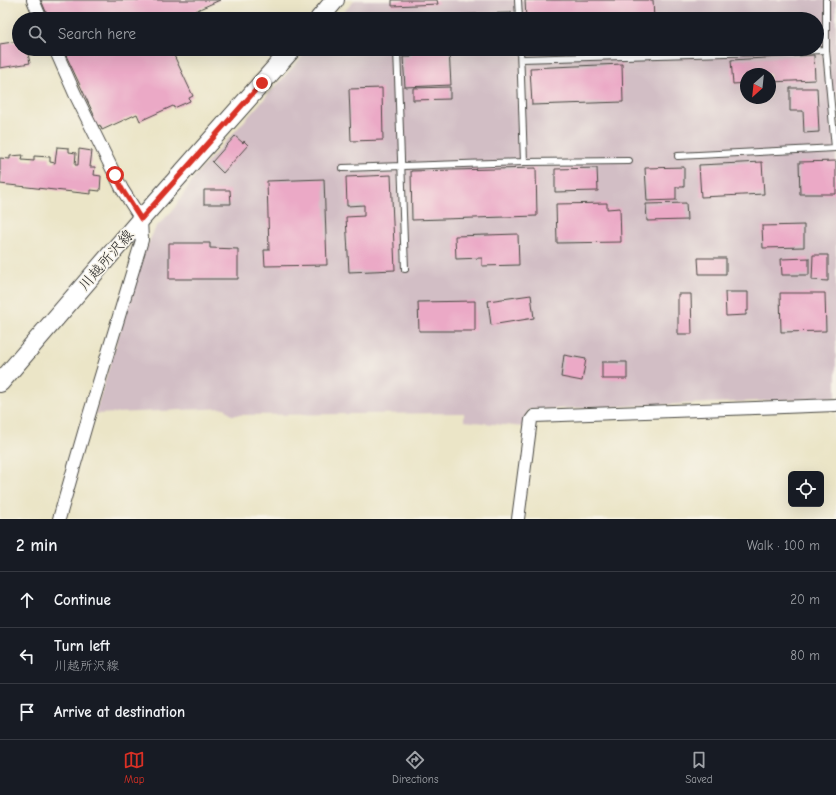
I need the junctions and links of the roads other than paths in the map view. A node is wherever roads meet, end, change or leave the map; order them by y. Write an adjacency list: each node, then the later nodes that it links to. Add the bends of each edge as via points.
1 (33, 0): 5 (street)
2 (336, 0): 6 (main road)
3 (518, 0): 7 (lane)
4 (826, 0): 8 (lane)
5 (38, 12)
6 (325, 12)
7 (519, 12)
8 (826, 50): 15 (lane)
9 (58, 56): 21 (street, via 122,189)
10 (286, 56): 21 (main road, 川越所沢線)
11 (397, 56): 19 (lane)
12 (521, 56): 14 (lane)
13 (623, 56): 14 (lane)
14 (521, 59): 18 (lane)
15 (836, 148): 16 (lane)
16 (678, 156)
17 (629, 161): 18 (lane)
18 (524, 162): 19 (lane)
19 (401, 166): 20 (lane); 22 (lane)
20 (343, 168)
21 (141, 219): 23 (main road, 川越所沢線); 25 (street, via 142,240)
22 (405, 269)
23 (0, 383)
24 (836, 405): 26 (street, via 534,416 531,420)
25 (59, 519)
26 (518, 519)

